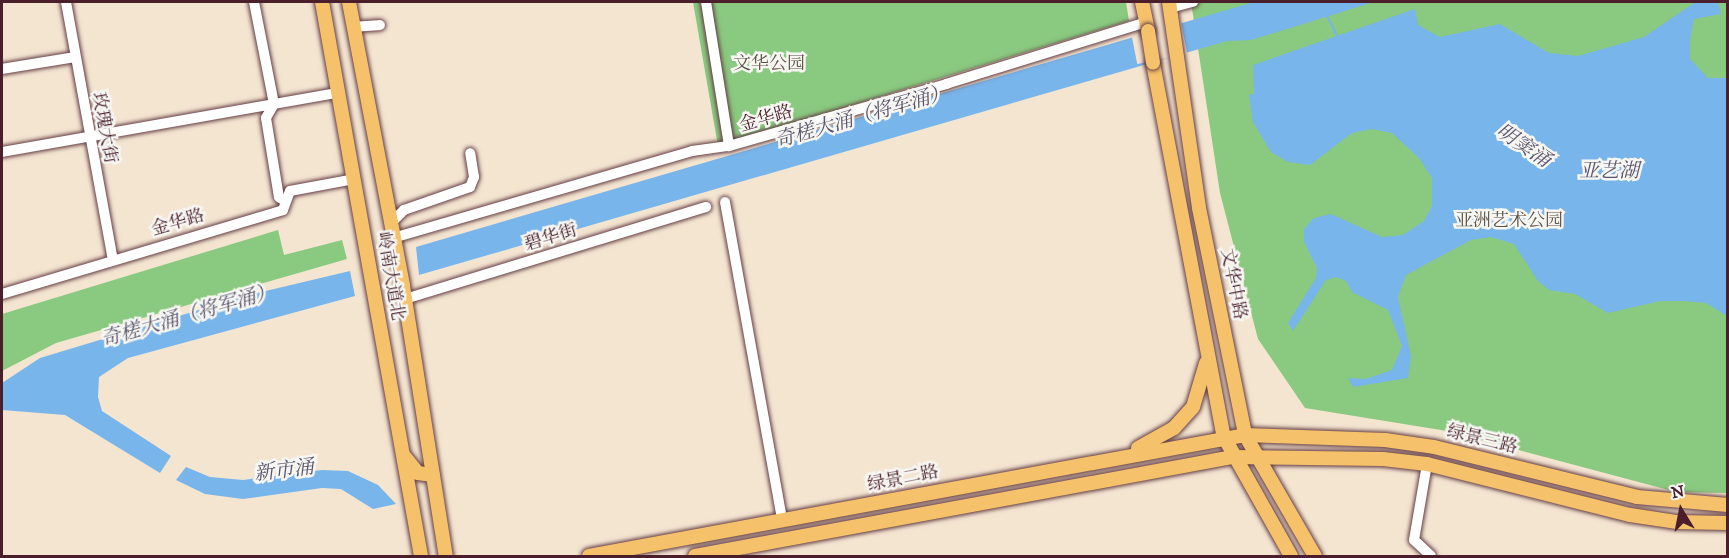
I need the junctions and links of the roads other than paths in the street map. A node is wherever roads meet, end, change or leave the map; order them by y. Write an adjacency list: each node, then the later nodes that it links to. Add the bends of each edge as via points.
1 (66, 2): 12 (street, 玫瑰大街)
2 (254, 2): 15 (street)
3 (322, 2): 14 (main road, 岭南大道北)
4 (349, 2): 10 (main road, 岭南大道北)
5 (706, 2): 17 (street)
6 (1142, 2): 11 (main road, 文华中路)
7 (1193, 2): 8 (street)
8 (1169, 5): 29 (main road, 文华中路, via 1200,208)
9 (380, 25): 10 (street)
10 (353, 27): 24 (main road, 岭南大道北)
11 (1147, 27): 17 (street, 金华路); 28 (main road, 文华中路, bridge)
12 (75, 57): 13 (street); 16 (street, 玫瑰大街)
13 (2, 69)
14 (339, 93): 15 (street); 20 (main road, 岭南大道北)
15 (274, 104): 16 (street); 21 (street, via 266,118 279,197)
16 (89, 137): 18 (street); 25 (street, 玫瑰大街)
17 (729, 146): 24 (street, 金华路, via 692,151 573,186)
18 (2, 152)
19 (470, 153): 24 (street, via 474,177 470,187 404,210)
20 (354, 179): 21 (street, 金华路, via 290,191); 31 (main road, 岭南大道北)
21 (285, 201): 25 (street, 金华路, via 283,210)
22 (725, 202): 38 (street)
23 (706, 207): 27 (street, 碧华街)
24 (392, 231): 27 (main road, 岭南大道北)
25 (113, 260): 26 (street, 金华路)
26 (2, 294)
27 (405, 299): 36 (main road, 岭南大道北)
28 (1208, 352): 30 (main road, 文华中路); 34 (main road, via 1203,382 1193,406 1174,428)
29 (1245, 435): 30 (main road, 绿景三路); 32 (main road, 文华中路); 37 (main road, 绿景三路, via 1385,440 1434,447 1637,497)
30 (1224, 436): 33 (main road, 文华中路); 34 (main road, 绿景二路)
31 (403, 454): 36 (main road, via 418,473); 40 (main road, 岭南大道北)
32 (1256, 456): 33 (main road, 绿景三路); 35 (main road, 绿景三路); 45 (main road, 文华中路)
33 (1233, 457): 43 (main road); 44 (main road, 文华中路)
34 (1112, 458): 38 (main road, 绿景二路)
35 (1427, 464): 39 (main road, 绿景三路, via 1630,515 1677,522); 46 (street, via 1414,540)
36 (433, 475): 41 (main road, 岭南大道北)
37 (1728, 505)
38 (782, 519): 42 (main road, 绿景二路)
39 (1728, 523)
40 (421, 556)
41 (447, 556)
42 (589, 556)
43 (695, 556)
44 (1291, 556)
45 (1316, 556)
46 (1431, 556)

